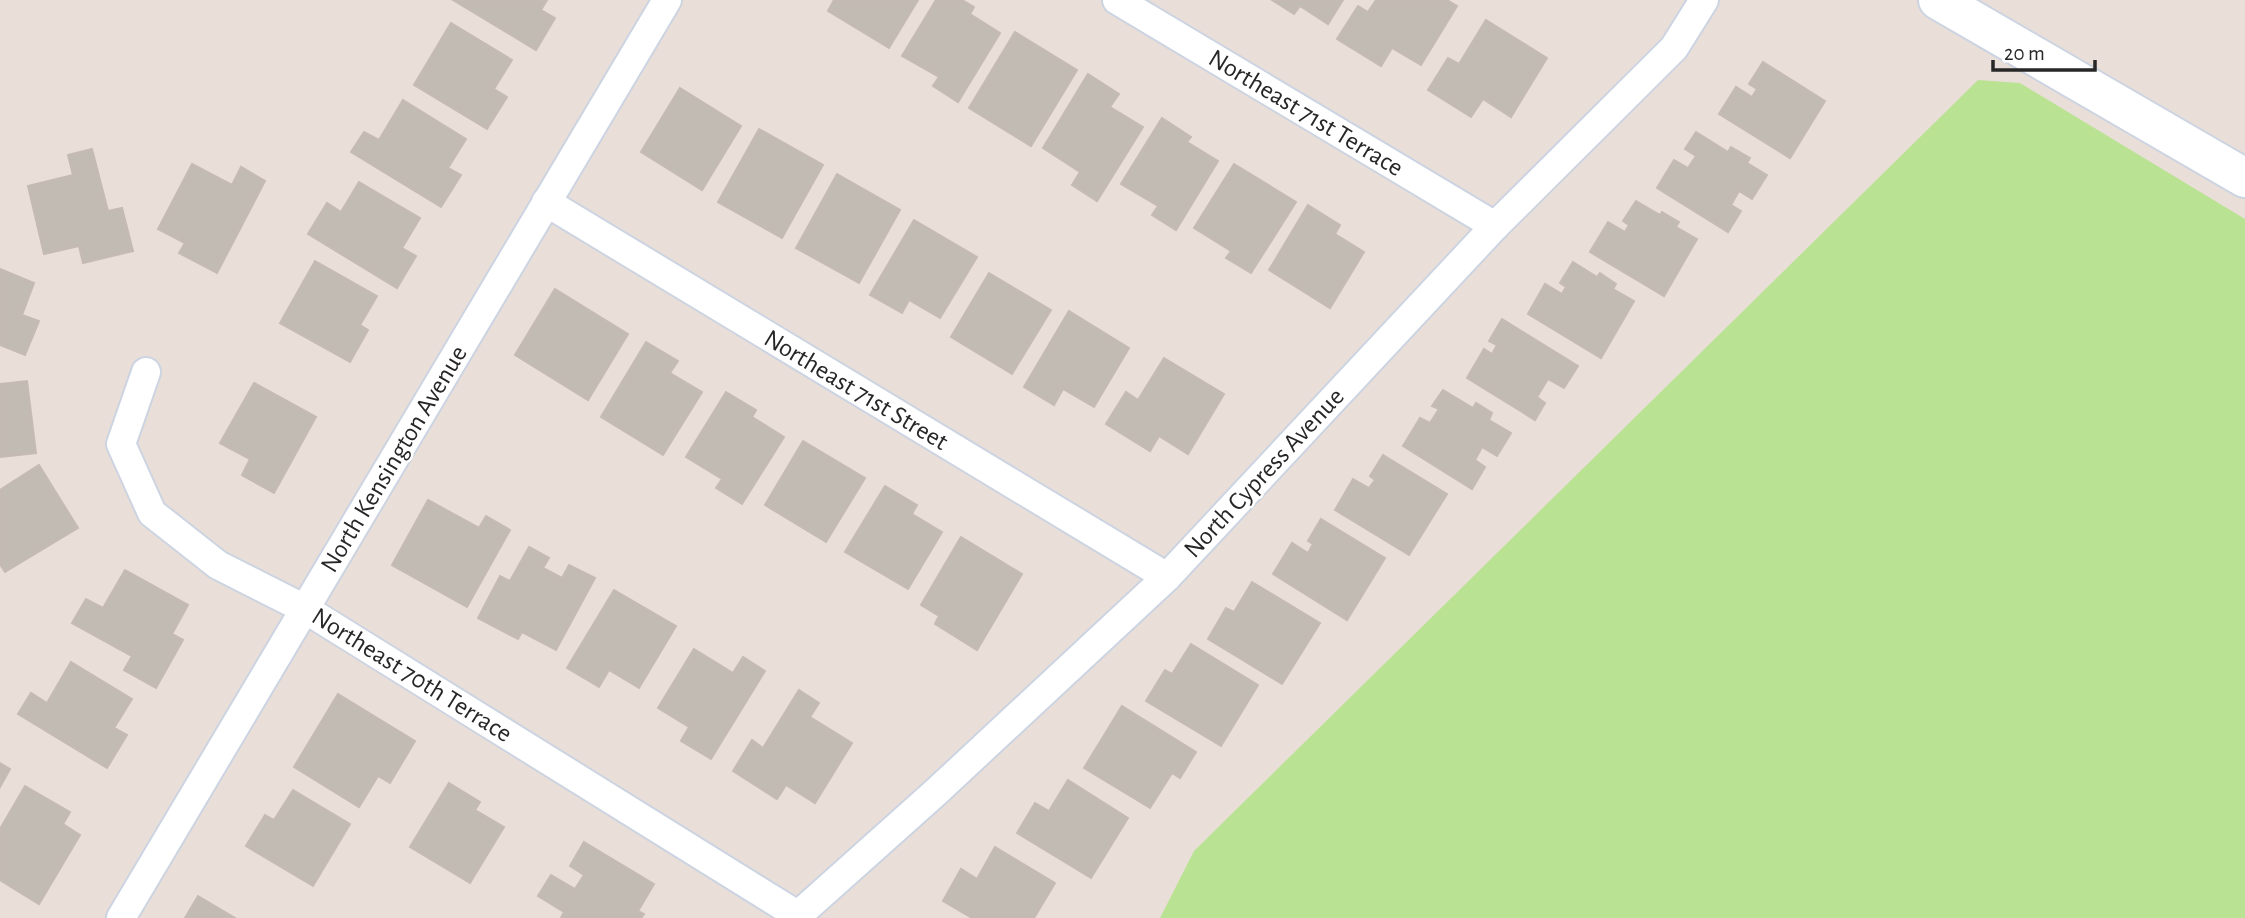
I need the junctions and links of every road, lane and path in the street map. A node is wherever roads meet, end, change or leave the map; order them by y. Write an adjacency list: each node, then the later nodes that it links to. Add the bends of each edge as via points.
1 (667, 0): 6 (street, North Kensington Avenue)
2 (1117, 0): 7 (street, Northeast 71st Terrace)
3 (1704, 0): 7 (street, North Cypress Avenue, via 1674,48)
4 (1938, 0): 5 (main road)
5 (2245, 178)
6 (546, 202): 9 (street, Northeast 71st Street); 10 (street, North Kensington Avenue)
7 (1495, 226): 9 (street, North Cypress Avenue)
8 (146, 372): 10 (street, Northeast 70th Terrace, via 121,444 152,513 218,565)
9 (1167, 577): 11 (street, North Cypress Avenue)
10 (305, 609): 11 (street, Northeast 70th Terrace); 12 (street, North Kensington Avenue)
11 (798, 917)
12 (121, 918)

